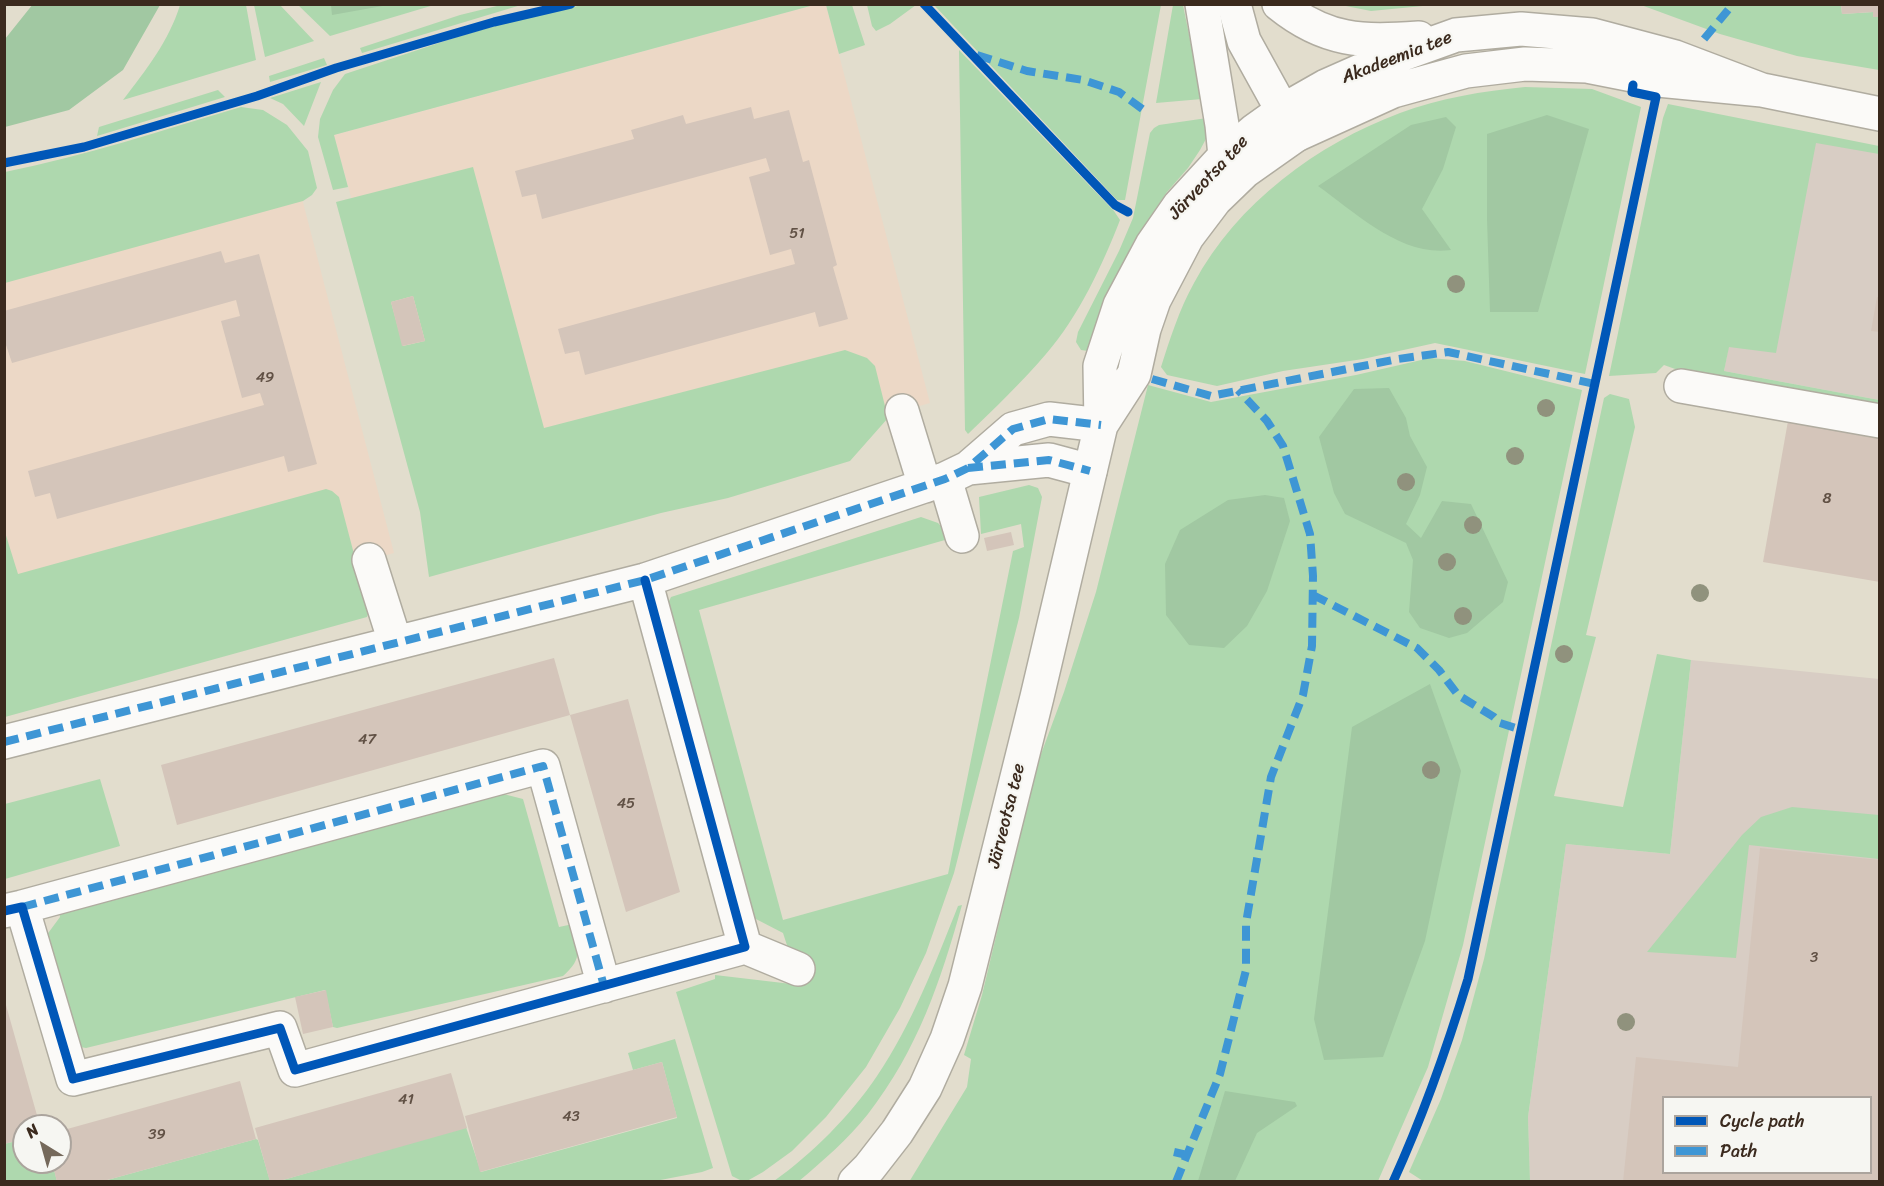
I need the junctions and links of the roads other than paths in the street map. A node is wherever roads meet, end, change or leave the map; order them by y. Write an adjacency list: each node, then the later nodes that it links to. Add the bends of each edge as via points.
1 (1202, 4): 8 (street)
2 (1234, 4): 7 (street, via 1244,41)
3 (1279, 4): 4 (street, via 1308,24 1343,38)
4 (1456, 35): 5 (street, Akadeemia tee, via 1521,29 1592,35 1676,57); 7 (street, Akadeemia tee, via 1326,86)
5 (1762, 90): 6 (street, Akadeemia tee); 7 (street, Akadeemia tee, via 1659,80 1587,66 1525,64 1466,71)
6 (1880, 114)
7 (1289, 123): 8 (street, Järveotsa tee, via 1254,130); 12 (street, Järveotsa tee, via 1269,153 1215,200 1187,237 1154,300 1134,374)
8 (1225, 156): 12 (street, Järveotsa tee, via 1179,206 1152,245 1120,305 1100,366)
9 (1681, 386): 11 (street)
10 (902, 411): 14 (street)
11 (1880, 421)
12 (1101, 425): 13 (street, Järveotsa tee); 14 (street, via 1049,419 1013,429)
13 (1090, 471): 14 (street, via 1049,460); 24 (street, Järveotsa tee, via 965,986 948,1039 925,1088)
14 (946, 478): 15 (street); 17 (street)
15 (962, 536)
16 (369, 560): 18 (street)
17 (645, 580): 18 (street); 21 (street)
18 (395, 642): 19 (street)
19 (4, 742)
20 (13, 909): 23 (street, via 73,1079 280,1028 295,1070); 23 (street, via 543,766)
21 (745, 947): 22 (street); 23 (street)
22 (798, 969)
23 (604, 986)
24 (863, 1177)

